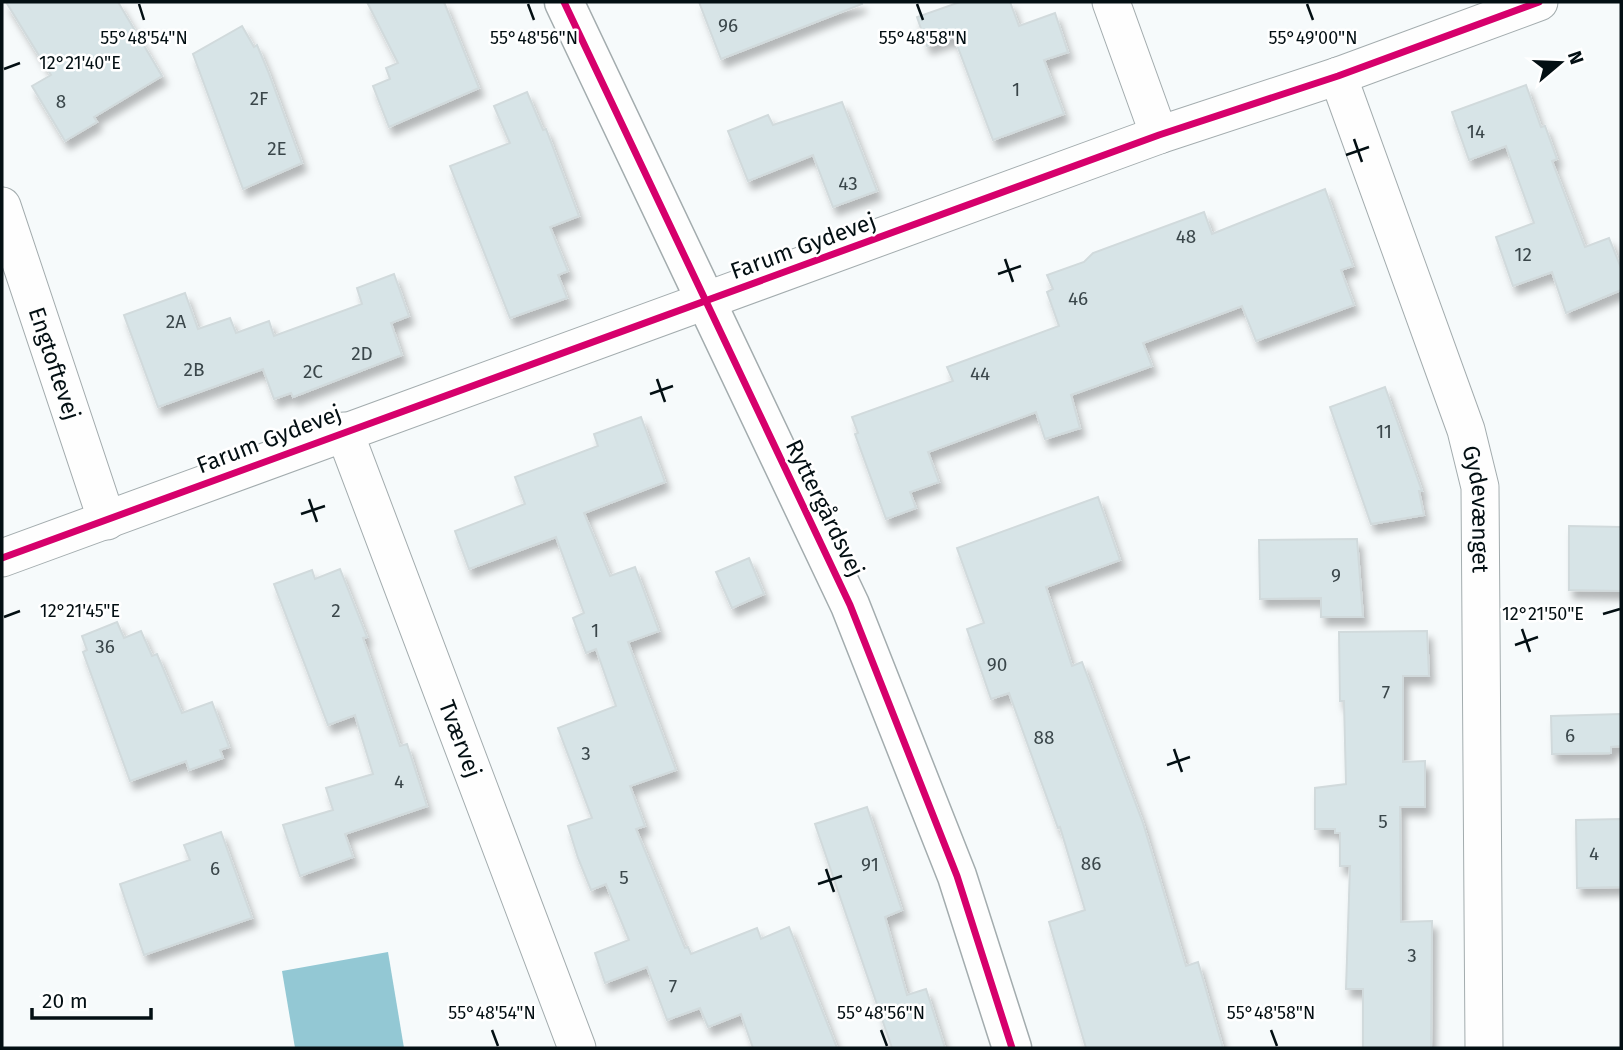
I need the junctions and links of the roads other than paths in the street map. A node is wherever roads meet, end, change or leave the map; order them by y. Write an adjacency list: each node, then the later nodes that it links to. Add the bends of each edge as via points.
1 (564, 2): 7 (street, Ryttergårdsvej)
2 (1111, 2): 5 (street)
3 (1539, 2): 4 (street, Farum Gydevej)
4 (1338, 76): 5 (street, Farum Gydevej); 13 (street, Gydevænget, via 1466,430 1480,487)
5 (1159, 135): 7 (street, Farum Gydevej)
6 (2, 206): 9 (street, Engtoftevej)
7 (705, 302): 8 (street, Farum Gydevej); 12 (street, Ryttergårdsvej, via 871,655 957,876)
8 (344, 430): 9 (street, Farum Gydevej); 11 (street, Tværvej)
9 (107, 521): 10 (street, Farum Gydevej)
10 (2, 558)
11 (577, 1048)
12 (1012, 1048)
13 (1484, 1048)

